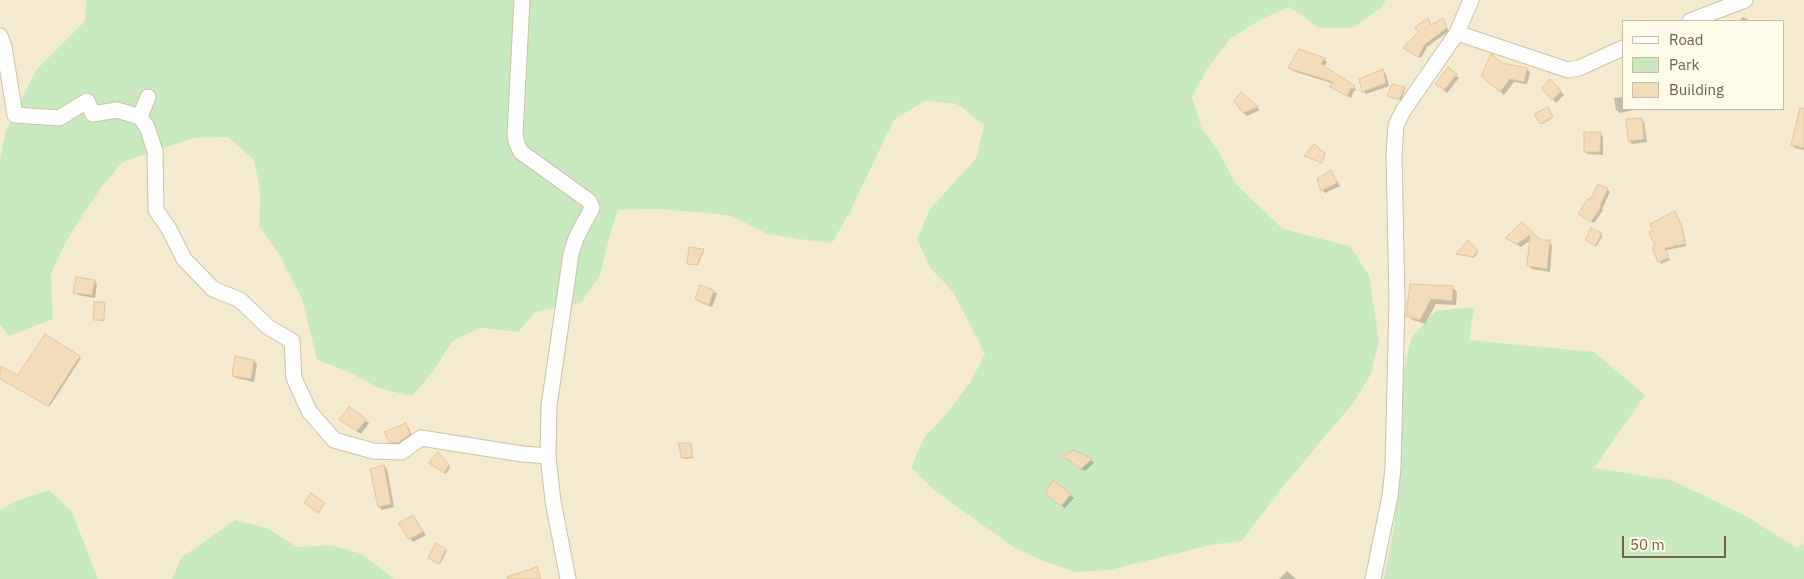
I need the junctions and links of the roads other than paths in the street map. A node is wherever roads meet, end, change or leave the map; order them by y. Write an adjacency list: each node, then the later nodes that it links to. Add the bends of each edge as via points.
1 (522, 0): 10 (street, via 517,144 521,152 589,201 592,208 570,254 550,406)
2 (1471, 0): 5 (street)
3 (1745, 0): 4 (street)
4 (1693, 20)
5 (1457, 33): 7 (street, via 1568,70); 12 (street, via 1396,125 1397,302 1393,468)
6 (0, 36): 9 (street, via 15,115 59,118 87,101 93,114 117,110)
7 (1622, 48)
8 (148, 97): 9 (street)
9 (140, 117): 10 (street, via 155,152 156,210 184,259 213,289 240,300 268,328 292,341 294,378 309,411 334,440 373,451 401,452 421,438)
10 (548, 456): 11 (street)
11 (565, 577)
12 (1373, 579)

